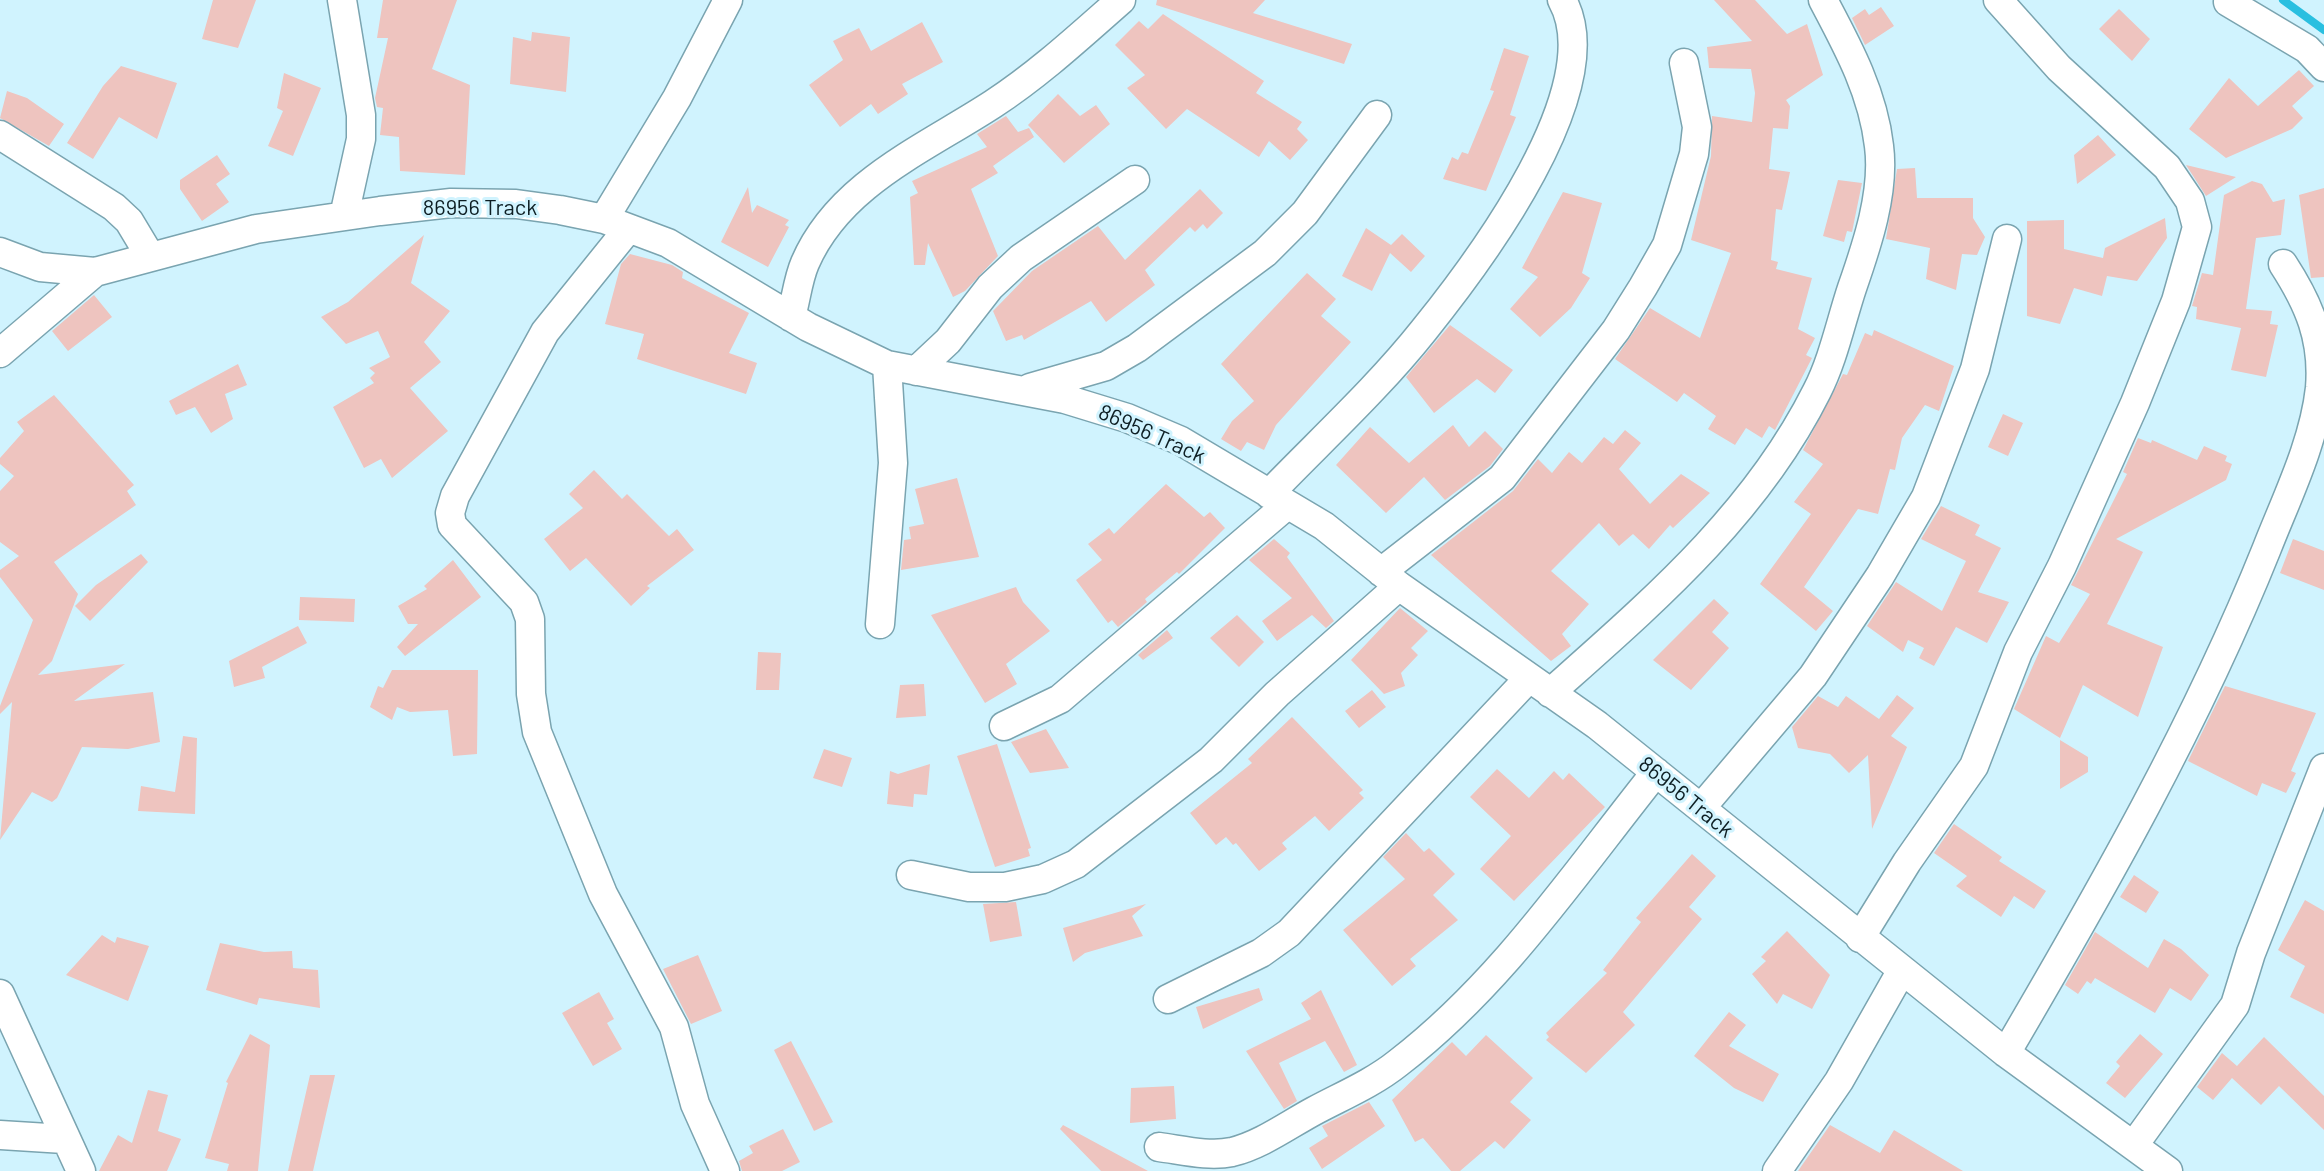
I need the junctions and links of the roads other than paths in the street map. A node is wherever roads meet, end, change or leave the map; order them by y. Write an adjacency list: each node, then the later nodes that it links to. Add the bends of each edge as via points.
1 (342, 0): 13 (street, via 361,115)
2 (728, 0): 14 (street)
3 (1121, 0): 20 (street, via 996,102 876,177 840,207 804,265)
4 (1562, 0): 25 (street, via 1574,50 1570,77 1552,133 1496,233 1423,331)
5 (1823, 0): 28 (street, via 1858,66 1880,150 1877,201 1818,389 1744,506 1676,581)
6 (1998, 0): 34 (street, via 2038,48 2167,167 2190,201 2197,227 2176,301 2135,403 2018,652 1974,766)
7 (2228, 2): 9 (street, via 2307,49)
8 (1684, 63): 26 (street, via 1697,127 1667,245 1609,340 1502,478)
9 (2324, 67)
10 (1377, 115): 24 (street, via 1305,213 1265,253 1106,366)
11 (0, 135): 17 (street, via 114,207)
12 (1135, 180): 23 (street, via 1021,258)
13 (344, 216): 14 (street, 86956 Track, via 451,203 516,204); 17 (street, 86956 Track, via 256,229)
14 (616, 224): 20 (street, 86956 Track, via 668,243); 44 (street, via 545,332 450,513 463,540 524,602 530,619 537,732 603,894 674,1027 695,1104)
15 (2007, 239): 32 (street, via 1975,369 1926,497 1813,676)
16 (0, 252): 19 (street, 86956 Track, via 40,267)
17 (150, 256): 19 (street, 86956 Track)
18 (2283, 264): 38 (street, via 2309,304 2321,341 2320,388 2303,457 2245,602 2176,748 2110,876)
19 (95, 272): 21 (street)
20 (791, 317): 22 (street, 86956 Track)
21 (0, 353)
22 (887, 365): 23 (street, 86956 Track); 27 (street, via 893,463)
23 (916, 371): 24 (street, 86956 Track)
24 (1022, 390): 25 (street, 86956 Track, via 1127,418 1181,441)
25 (1278, 500): 26 (street, 86956 Track, via 1324,526); 29 (street, via 1060,699)
26 (1390, 579): 28 (street, 86956 Track); 33 (street, via 1211,760 1076,864 1043,879 1005,887 969,887)
27 (880, 624)
28 (1539, 686): 31 (street, 86956 Track); 37 (street, via 1289,933 1261,953)
29 (1004, 726)
30 (2324, 768): 41 (street, via 2235,1005)
31 (1656, 772): 32 (street, 86956 Track); 42 (street, via 1509,961 1395,1065 1231,1152)
32 (1701, 808): 34 (street, 86956 Track)
33 (911, 875)
34 (1860, 938): 35 (street, 86956 Track)
35 (1902, 970): 38 (street, 86956 Track); 45 (street, via 1839,1081)
36 (0, 994): 40 (street)
37 (1168, 999)
38 (2006, 1053): 41 (street, 86956 Track)
39 (0, 1135): 40 (street)
40 (64, 1139): 43 (street)
41 (2134, 1145): 46 (street, 86956 Track)
42 (1159, 1147)
43 (81, 1171)
44 (725, 1171)
45 (1777, 1171)
46 (2168, 1171)

